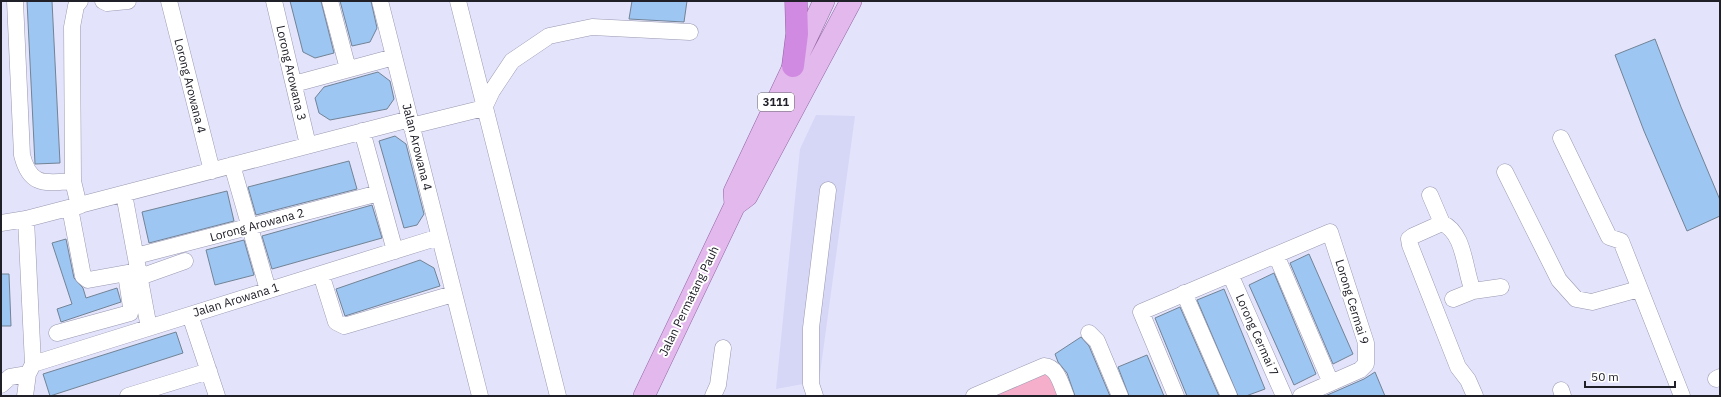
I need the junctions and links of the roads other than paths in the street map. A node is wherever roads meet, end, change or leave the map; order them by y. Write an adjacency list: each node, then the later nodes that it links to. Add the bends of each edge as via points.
1 (15, 1): 26 (street, via 22,155 25,166 42,183)
2 (80, 1): 26 (street, via 76,6 72,27)
3 (103, 1): 4 (street)
4 (128, 1)
5 (169, 1): 24 (street, Lorong Arowana 4)
6 (274, 1): 17 (street, Lorong Arowana 3)
7 (330, 1): 16 (street)
8 (380, 1): 14 (street, Jalan Arowana 4)
9 (458, 1): 18 (street)
10 (796, 1): 15 (highway, via 797,34)
11 (824, 1): 15 (main road, Jalan Permatang Pauh / 3111)
12 (851, 1): 31 (main road, Jalan Permatang Pauh / 3111, via 747,196)
13 (690, 32): 18 (street, via 592,27 549,36 512,61)
14 (394, 56): 16 (street); 19 (street, Jalan Arowana 4)
15 (793, 66): 31 (main road, Jalan Permatang Pauh / 3111, via 734,192)
16 (348, 69): 17 (street)
17 (294, 84): 22 (street, Lorong Arowana 3)
18 (484, 108): 19 (street); 65 (street)
19 (411, 122): 20 (street); 37 (street, Jalan Arowana 4)
20 (362, 131): 22 (street); 28 (street)
21 (1561, 138): 45 (street, via 1609,236 1621,241)
22 (308, 145): 23 (street)
23 (232, 165): 24 (street); 36 (street)
24 (212, 171): 29 (street)
25 (1505, 172): 45 (street, via 1559,280 1576,299 1592,302)
26 (73, 181): 32 (street)
27 (828, 190): 60 (street, via 811,328)
28 (379, 193): 36 (street, Lorong Arowana 2); 38 (street)
29 (124, 194): 32 (street); 41 (street)
30 (1430, 195): 35 (street)
31 (735, 205): 66 (main road, Jalan Permatang Pauh / 3111)
32 (74, 207): 33 (street); 41 (street, via 84,276 88,280)
33 (26, 219): 34 (street); 56 (street)
34 (1, 222)
35 (1442, 223): 47 (street, via 1456,234); 75 (street, via 1413,236 1410,245 1458,367 1468,380)
36 (250, 227): 41 (street, Lorong Arowana 2); 46 (street)
37 (439, 237): 38 (street, Jalan Arowana 1); 49 (street, Jalan Arowana 4)
38 (394, 250): 42 (street, Jalan Arowana 1)
39 (1276, 255): 43 (street); 58 (street); 58 (street, Lorong Cermai 9, via 1330,232 1366,343 1366,364 1360,370)
40 (185, 261): 41 (street)
41 (135, 270): 52 (street); 53 (street, via 130,313)
42 (321, 274): 46 (street, Jalan Arowana 1); 49 (street, via 336,322 344,326)
43 (1230, 274): 48 (street); 73 (street, Lorong Cermai 7)
44 (1501, 287): 47 (street)
45 (1639, 289): 76 (street)
46 (268, 290): 51 (street, Jalan Arowana 1)
47 (1473, 291): 50 (street)
48 (1184, 293): 71 (street, via 1141,312); 72 (street)
49 (453, 294): 64 (street)
50 (1453, 299)
51 (190, 315): 52 (street, Jalan Arowana 1); 57 (street)
52 (149, 328): 56 (street, Jalan Arowana 1)
53 (58, 333)
54 (1089, 333): 70 (street, via 1097,341)
55 (723, 348): 67 (street, via 718,386)
56 (31, 369): 59 (street, Jalan Arowana 1, via 10,377); 61 (street)
57 (209, 371): 62 (street); 63 (street)
58 (1331, 383): 74 (street)
59 (1, 385)
60 (813, 390)
61 (25, 396)
62 (128, 396)
63 (217, 396)
64 (480, 396)
65 (558, 396)
66 (644, 396)
67 (713, 396)
68 (974, 396): 69 (street, via 1044,366 1055,370)
69 (1066, 396)
70 (1120, 396)
71 (1176, 396)
72 (1229, 396)
73 (1284, 396)
74 (1301, 396)
75 (1475, 396)
76 (1682, 396)

